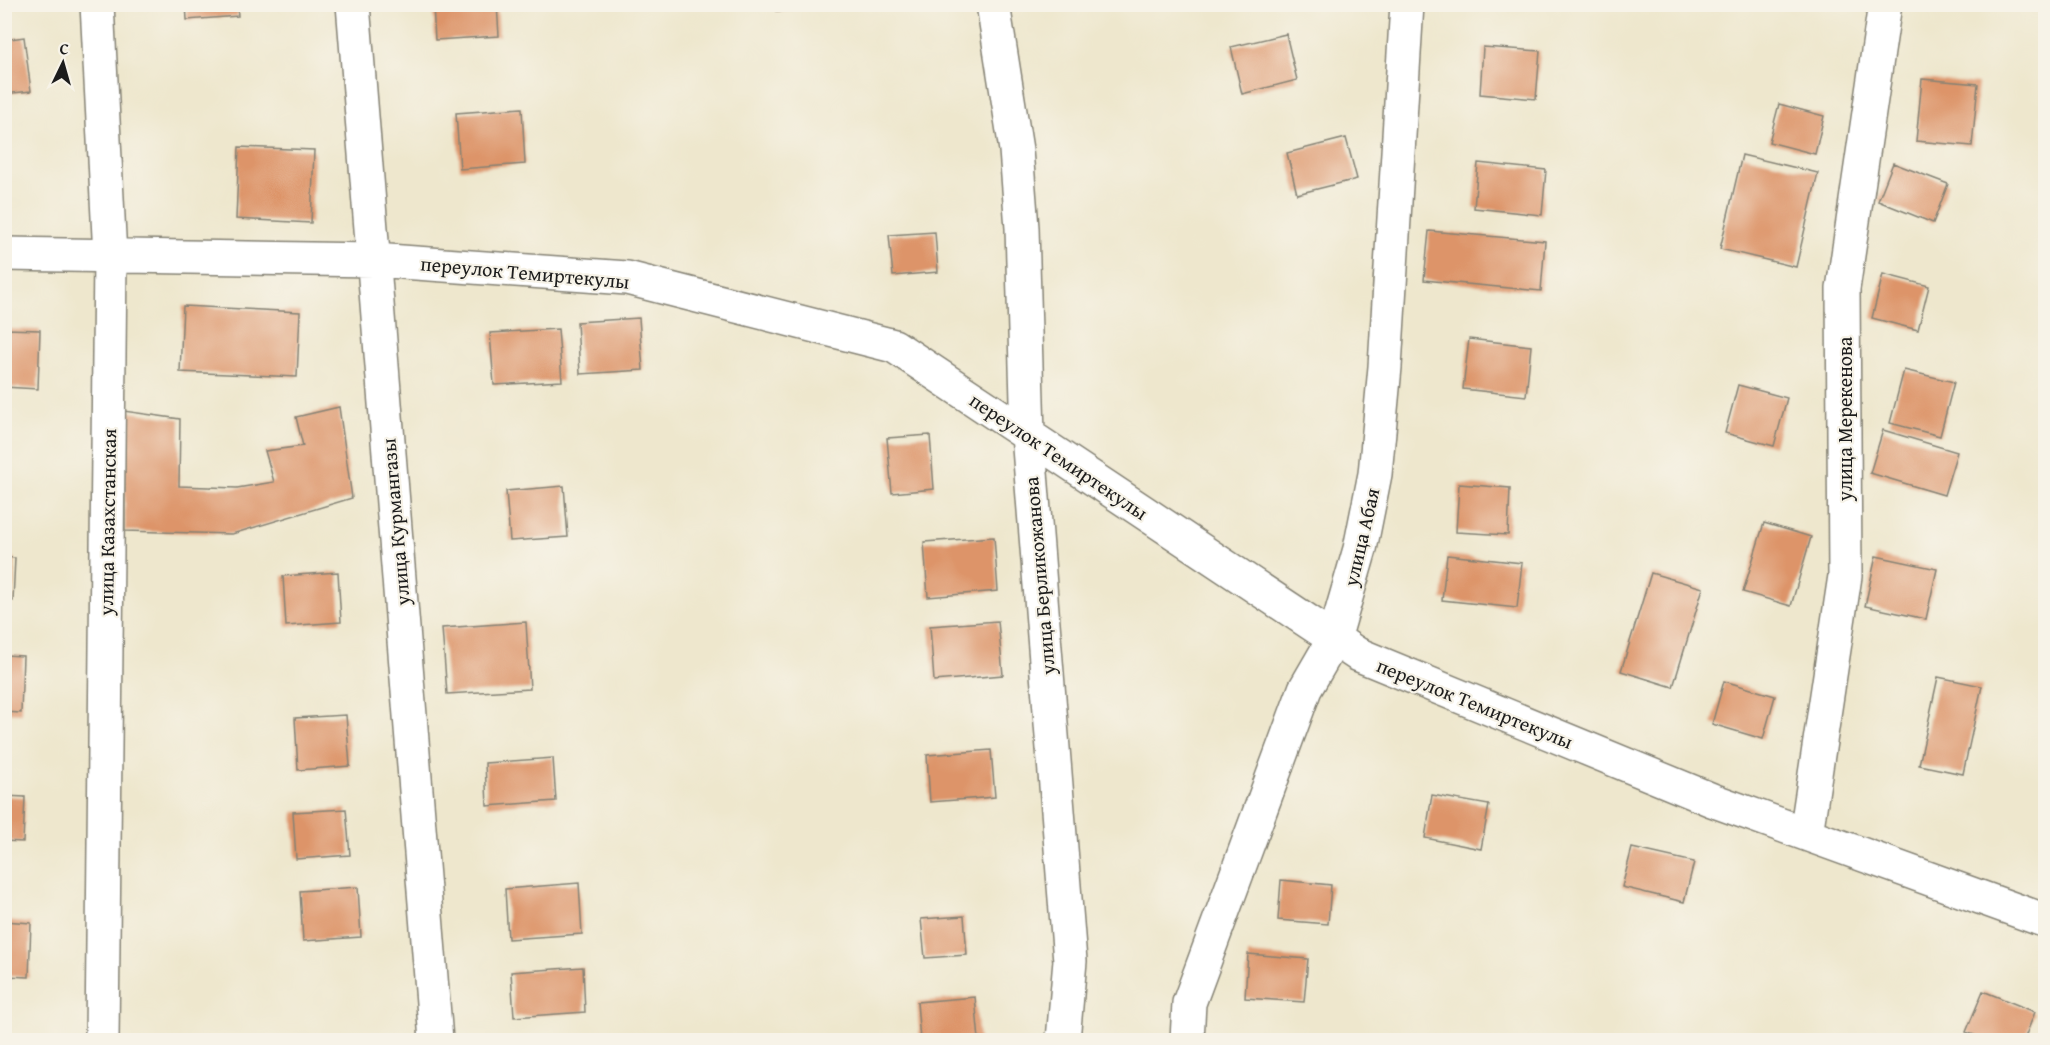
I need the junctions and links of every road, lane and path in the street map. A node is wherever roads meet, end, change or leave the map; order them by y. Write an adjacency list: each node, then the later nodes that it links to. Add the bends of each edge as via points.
1 (98, 4): 7 (street, улица Казахстанская)
2 (353, 4): 8 (street, улица Курмангазы)
3 (993, 4): 9 (street, улица Берликожанова, via 1016,150)
4 (1407, 4): 10 (street, улица Абая, via 1376,474)
5 (1885, 4): 11 (street, улица Мерекенова, via 1843,289 1845,576)
6 (4, 254): 7 (street, переулок Темиртекулы)
7 (110, 256): 8 (street, переулок Темиртекулы); 13 (street, улица Казахстанская)
8 (374, 260): 9 (street, переулок Темиртекулы, via 627,278 894,346); 14 (street, улица Курмангазы)
9 (1028, 435): 10 (street, переулок Темиртекулы); 15 (street, улица Берликожанова, via 1070,961)
10 (1334, 639): 11 (street, переулок Темиртекулы, via 1357,654 1712,800); 16 (street, улица Абая, via 1305,689 1197,980 1189,1003)
11 (1806, 834): 12 (street, переулок Темиртекулы)
12 (2046, 921)
13 (102, 1041)
14 (436, 1041)
15 (1063, 1041)
16 (1187, 1041)

